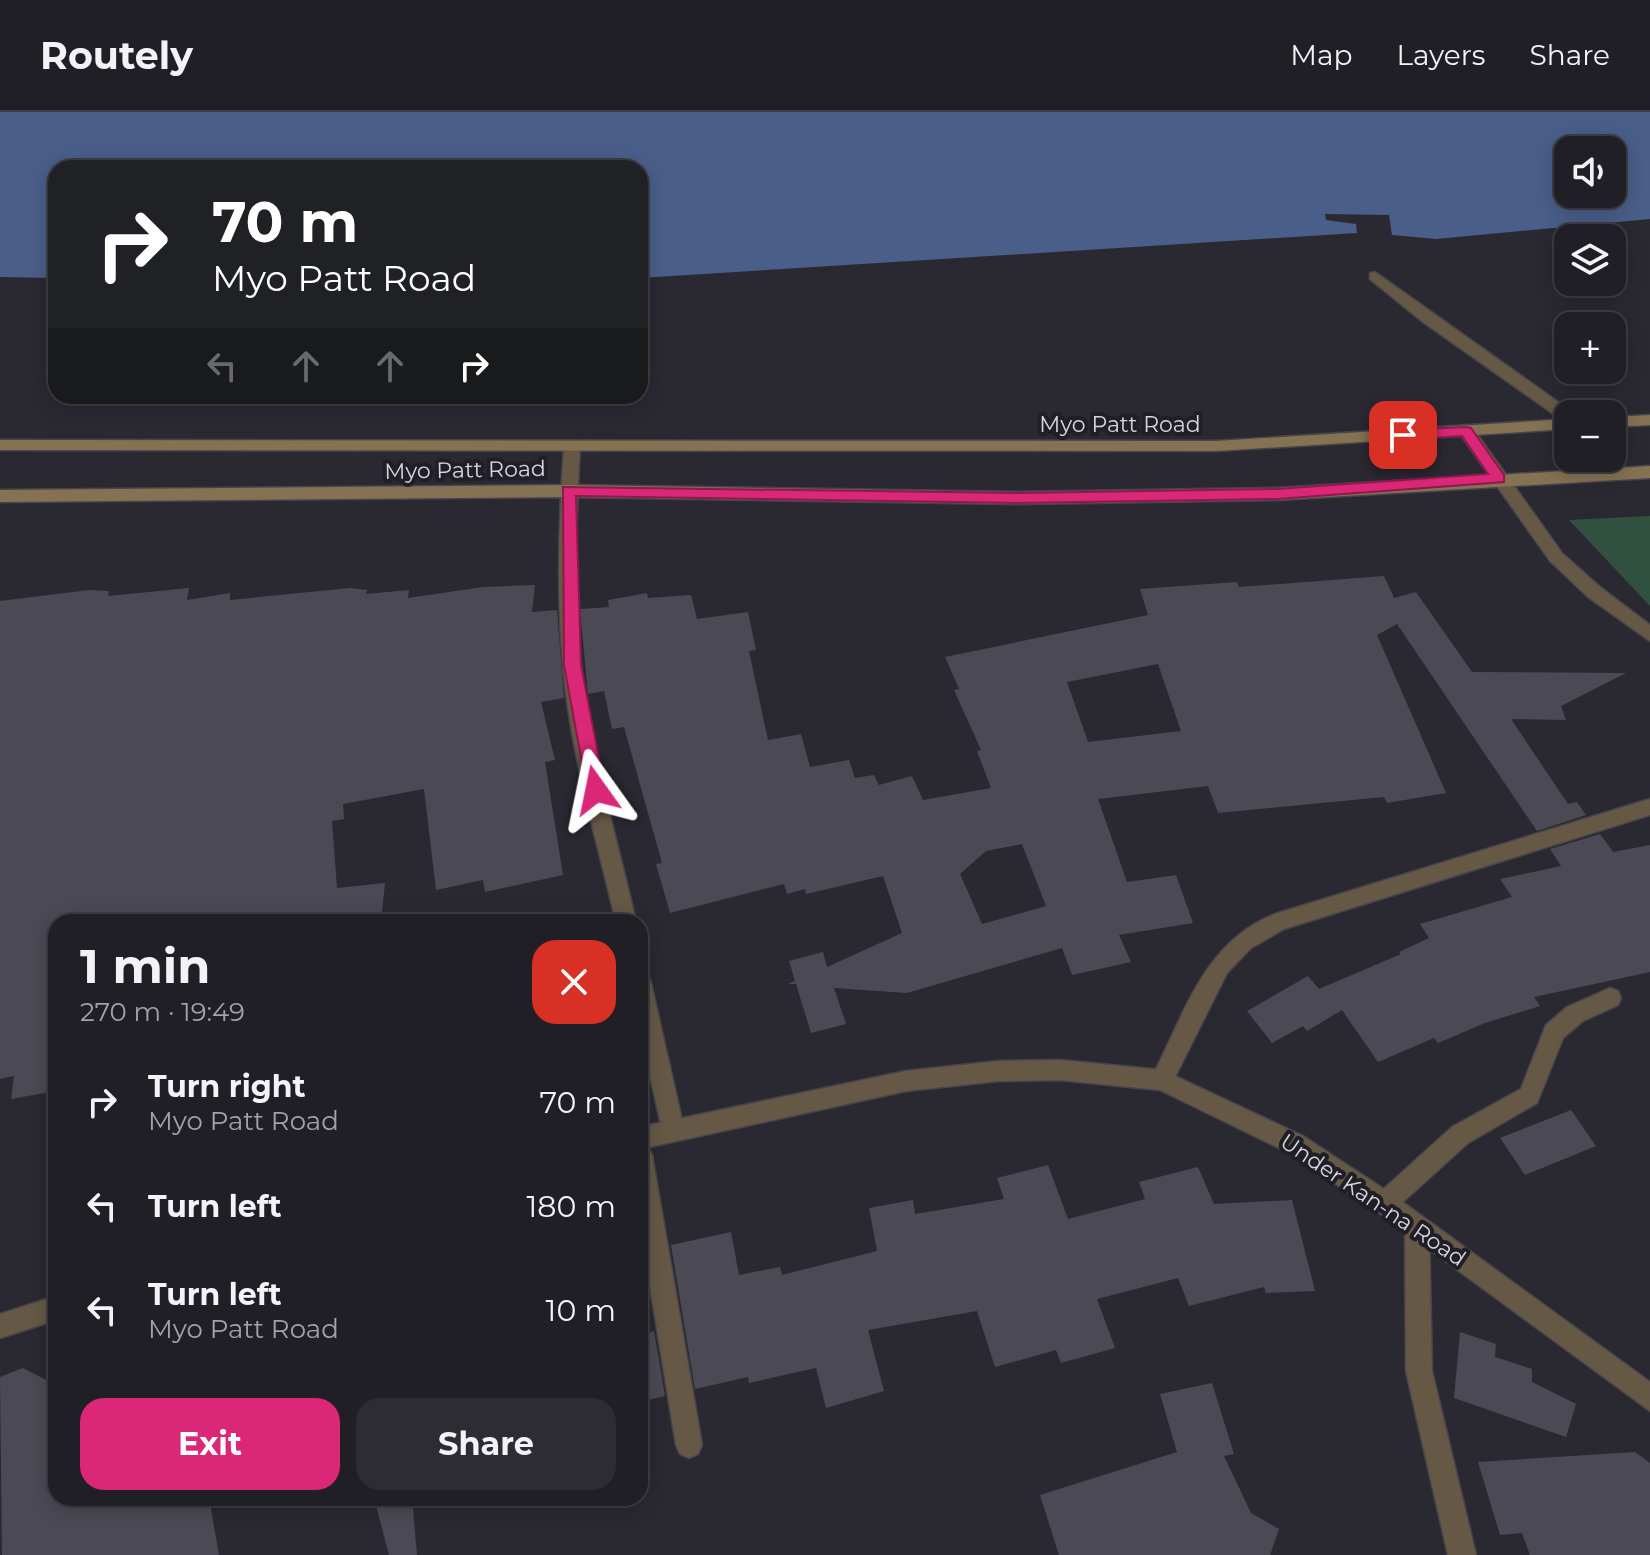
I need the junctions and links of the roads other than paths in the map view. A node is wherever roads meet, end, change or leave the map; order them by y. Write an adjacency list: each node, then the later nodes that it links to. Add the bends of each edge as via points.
1 (1375, 276): 2 (street)
2 (1554, 406)
3 (1650, 420): 4 (main road)
4 (1626, 421)
5 (1554, 425): 6 (main road, Myo Patt Road)
6 (1466, 431): 8 (main road, Myo Patt Road, via 1216,446); 10 (street)
7 (0, 445): 8 (main road, Myo Patt Road)
8 (572, 448): 11 (street)
9 (1650, 472): 10 (main road, Myo Patt Road)
10 (1499, 479): 11 (main road, Myo Patt Road, via 1277,494 1018,498); 13 (street, via 1556,557)
11 (569, 491): 12 (main road, Myo Patt Road); 15 (street, via 572,665)
12 (0, 496)
13 (1650, 634)
14 (1650, 807): 18 (street, via 1278,922 1219,966)
15 (624, 914)
16 (1610, 998): 22 (street, via 1575,1014 1554,1032 1529,1096 1460,1135)
17 (648, 1018): 19 (street)
18 (1162, 1080): 19 (street, Under Kan-na Road, via 1060,1070 999,1071 906,1081); 22 (street, Under Kan-na Road, via 1295,1144)
19 (673, 1129): 20 (street, Under Kan-na Road)
20 (648, 1136)
21 (648, 1202): 27 (street)
22 (1385, 1203): 23 (street, Under Kan-na Road)
23 (1417, 1227): 26 (street, Under Kan-na Road); 28 (street, via 1419,1371)
24 (48, 1311): 25 (street)
25 (0, 1326)
26 (1650, 1398)
27 (689, 1445)
28 (1462, 1555)

